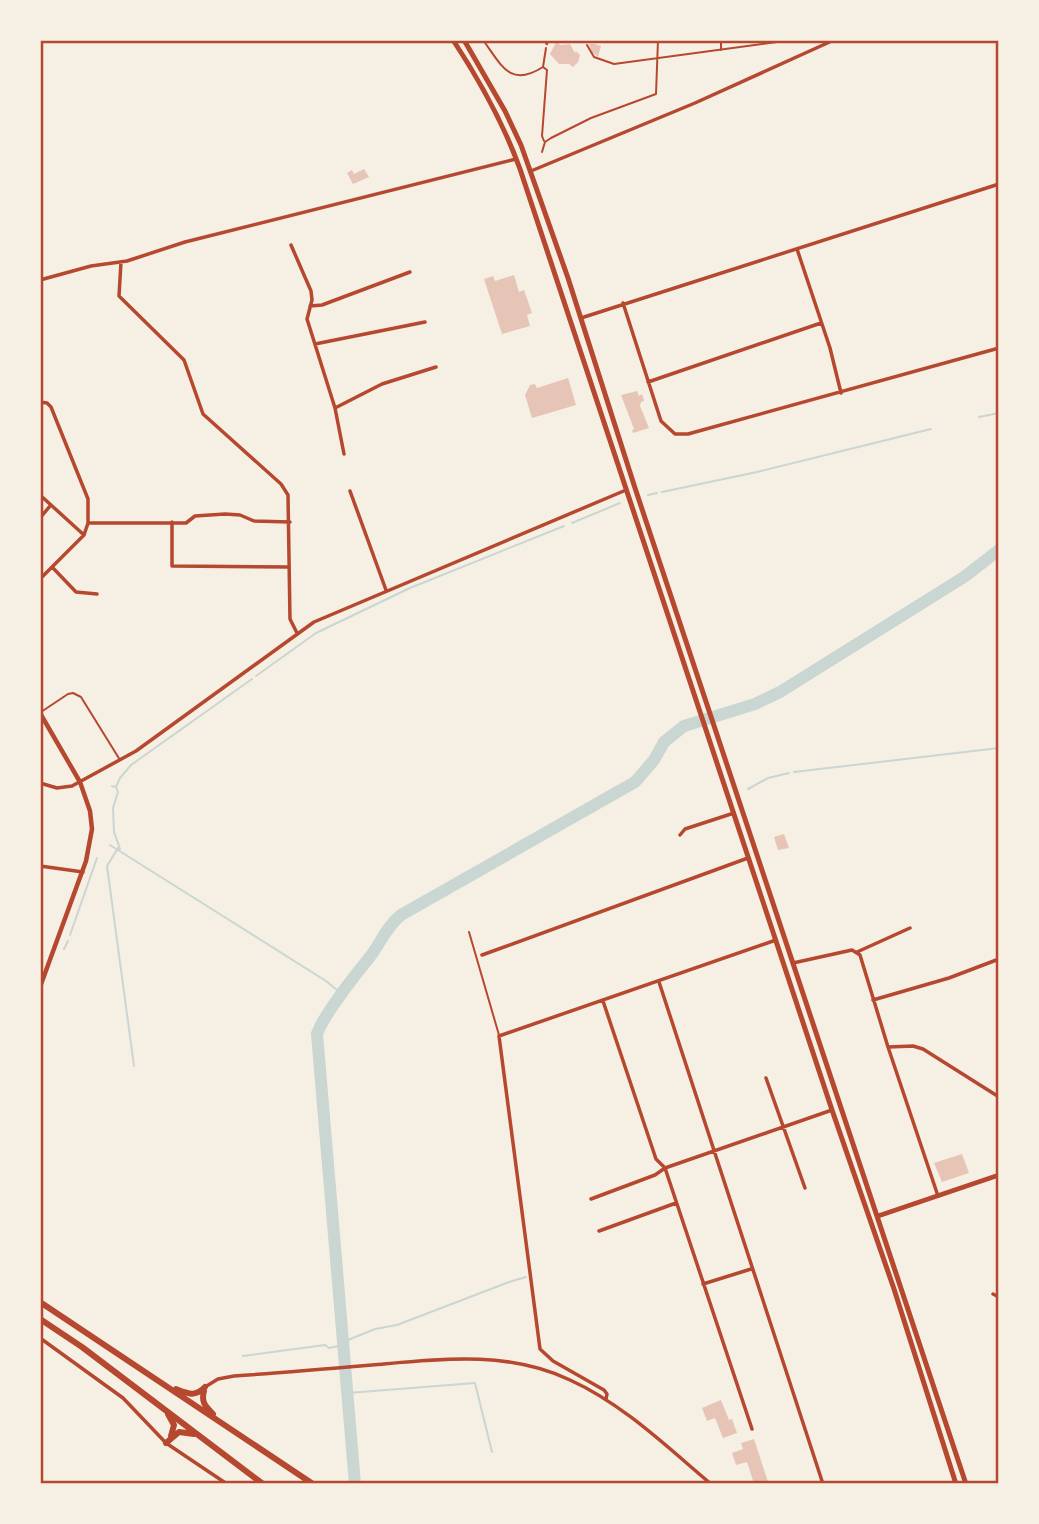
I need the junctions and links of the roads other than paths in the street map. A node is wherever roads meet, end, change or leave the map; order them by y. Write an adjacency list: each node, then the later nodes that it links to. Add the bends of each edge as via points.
1 (453, 40): 4 (main road, via 498,116)
2 (464, 40): 5 (main road, via 505,111)
3 (834, 40): 5 (street)
4 (516, 159): 9 (street); 16 (main road)
5 (530, 171): 14 (main road)
6 (999, 184): 8 (street)
7 (291, 245): 13 (street, via 311,291)
8 (797, 249): 12 (street); 17 (street)
9 (121, 262): 11 (street); 33 (street, via 120,298 184,359 203,414 285,488)
10 (410, 272): 13 (street)
11 (40, 280)
12 (623, 303): 14 (street); 21 (street)
13 (310, 306): 18 (street, via 307,319)
14 (581, 318): 16 (main road); 26 (main road)
15 (425, 322): 18 (street)
16 (570, 322): 27 (main road)
17 (821, 323): 21 (street); 22 (street)
18 (315, 344): 24 (street)
19 (999, 348): 22 (street)
20 (436, 367): 24 (street, via 382,384)
21 (648, 382): 22 (street, via 661,421 675,434)
22 (841, 393)
23 (40, 402): 34 (street, via 51,407 88,499)
24 (335, 408): 25 (street)
25 (344, 454)
26 (635, 488): 27 (main road); 57 (main road)
27 (626, 490): 39 (street); 46 (main road)
28 (350, 491): 39 (street)
29 (40, 495): 30 (street)
30 (50, 506): 31 (street); 35 (street)
31 (40, 518)
32 (172, 522): 33 (street, via 236,514 254,521); 34 (street); 36 (street, via 172,566)
33 (290, 522): 36 (street)
34 (88, 523): 35 (street)
35 (84, 535): 37 (street)
36 (289, 567): 41 (street, via 290,619)
37 (53, 568): 38 (street); 40 (street, via 76,592)
38 (40, 579)
39 (386, 590): 41 (street)
40 (97, 594)
41 (297, 633): 43 (street)
42 (40, 713): 43 (lane, via 68,694 81,696); 44 (street)
43 (120, 760): 44 (street)
44 (80, 782): 45 (street, via 61,789); 50 (street, via 92,829)
45 (40, 783)
46 (734, 813): 47 (street, via 685,829); 48 (main road)
47 (680, 835)
48 (748, 858): 53 (main road); 55 (street)
49 (40, 866): 50 (street)
50 (83, 872): 59 (street)
51 (910, 928): 54 (street)
52 (469, 932): 62 (lane)
53 (776, 940): 58 (street); 67 (main road)
54 (857, 951): 57 (street); 60 (street)
55 (482, 955)
56 (999, 959): 60 (street)
57 (793, 963): 66 (main road)
58 (659, 982): 61 (street); 69 (street)
59 (40, 987)
60 (873, 1000): 63 (street)
61 (603, 1001): 62 (street); 70 (street, via 656,1159)
62 (499, 1037): 88 (street, via 540,1349 604,1390)
63 (888, 1048): 65 (street, via 923,1049); 73 (street)
64 (766, 1078): 68 (street)
65 (999, 1097)
66 (841, 1107): 67 (main road); 76 (main road)
67 (832, 1110): 68 (street); 77 (main road)
68 (785, 1128): 69 (street); 72 (street)
69 (713, 1152): 70 (street); 79 (street)
70 (665, 1168): 74 (street); 75 (street)
71 (999, 1175): 73 (street)
72 (805, 1188)
73 (937, 1196): 76 (street)
74 (591, 1199)
75 (677, 1203): 78 (street); 80 (street)
76 (878, 1216): 77 (main road); 100 (main road)
77 (869, 1219): 99 (main road)
78 (599, 1231)
79 (752, 1269): 80 (street); 98 (street)
80 (704, 1284): 91 (street)
81 (993, 1294): 82 (street)
82 (999, 1297)
83 (40, 1302): 86 (highway)
84 (40, 1319): 89 (highway)
85 (40, 1338): 93 (street, via 123,1398)
86 (165, 1385): 87 (highway, via 192,1395); 90 (highway)
87 (205, 1387): 88 (street, via 224,1378 463,1358 510,1362 569,1379); 90 (highway, via 204,1404)
88 (606, 1399): 97 (street)
89 (165, 1410): 92 (highway); 93 (highway, via 174,1425)
90 (219, 1421): 96 (highway)
91 (752, 1429)
92 (199, 1436): 93 (highway, via 179,1432); 95 (highway)
93 (168, 1441): 94 (street)
94 (227, 1484)
95 (263, 1484)
96 (313, 1484)
97 (711, 1484)
98 (823, 1484)
99 (956, 1484)
100 (966, 1484)

